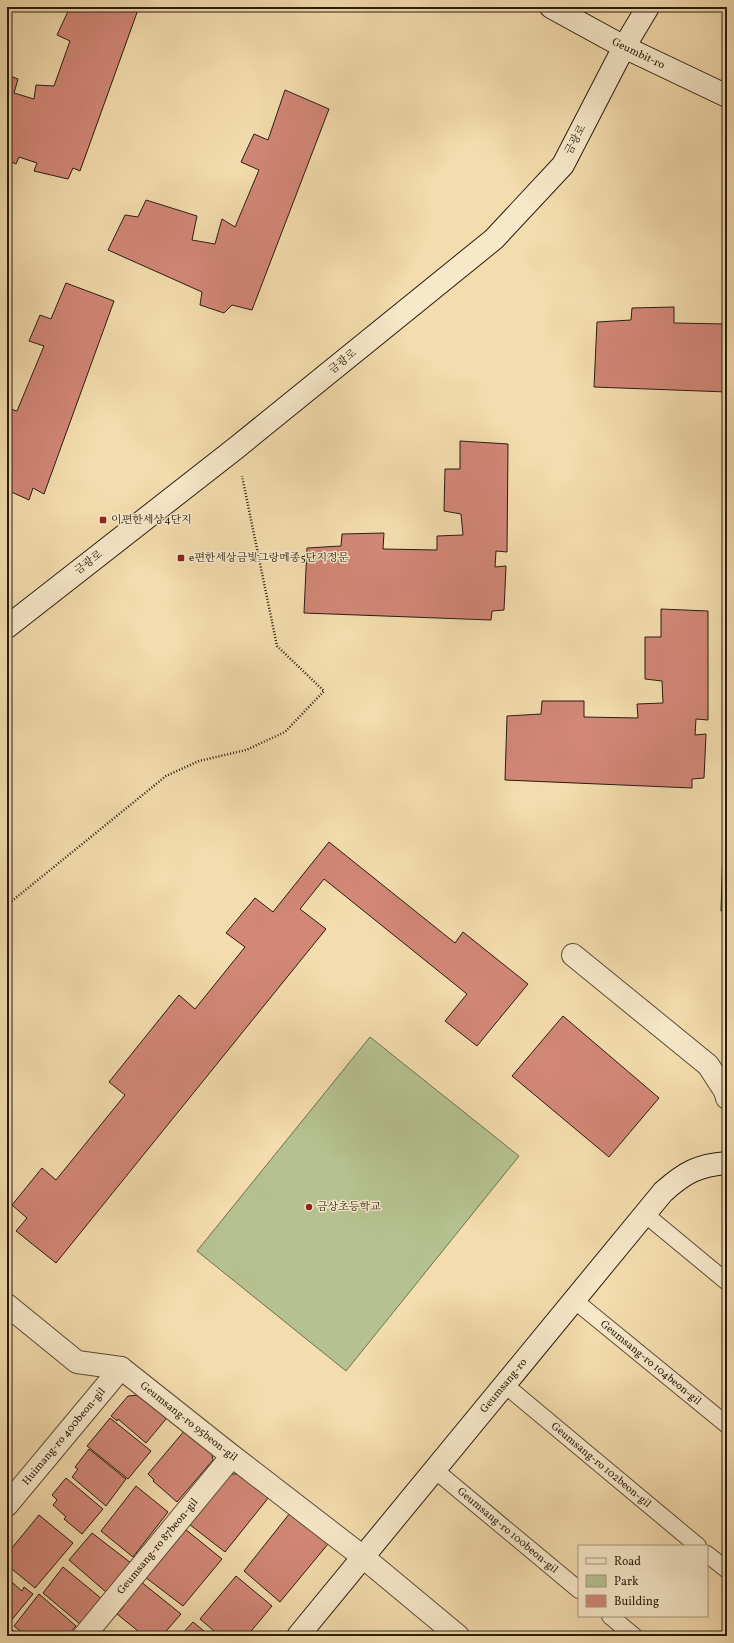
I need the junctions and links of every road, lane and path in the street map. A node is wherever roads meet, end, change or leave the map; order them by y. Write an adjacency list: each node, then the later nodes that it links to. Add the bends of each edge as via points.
1 (551, 7): 3 (street, Geumbit-ro)
2 (648, 7): 3 (street, 금광로)
3 (624, 47): 4 (street, Geumbit-ro); 5 (street, 금광로, via 563,164 494,239)
4 (727, 96)
5 (236, 448): 6 (street, 금광로); 7 (path, via 277,646 324,691 285,732 246,750 199,761 166,776)
6 (7, 628)
7 (7, 904)
8 (573, 955): 9 (street, via 708,1065)
9 (727, 1098)
10 (727, 1163): 11 (street, Geumsang-ro, via 711,1164 682,1176 663,1192)
11 (646, 1214): 12 (lane); 13 (street, Geumsang-ro)
12 (727, 1282)
13 (574, 1300): 16 (street, Geumsang-ro); 17 (lane, Geumsang-ro 104beon-gil)
14 (7, 1305): 15 (street, via 77,1362)
15 (121, 1368): 18 (street, Geumsang-ro 95beon-gil); 20 (street, Huimang-ro 400beon-gil)
16 (505, 1385): 19 (street, Geumsang-ro); 21 (lane, Geumsang-ro 102beon-gil)
17 (727, 1425)
18 (232, 1456): 23 (street, Geumsang-ro 95beon-gil); 27 (street, Geumsang-ro 87beon-gil)
19 (436, 1470): 23 (street, Geumsang-ro); 25 (lane, Geumsang-ro 100beon-gil)
20 (7, 1505)
21 (697, 1545)
22 (708, 1555): 24 (lane)
23 (364, 1557): 28 (street, Geumsang-ro); 29 (street, Geumsang-ro 95beon-gil)
24 (727, 1570)
25 (578, 1589)
26 (611, 1617): 30 (lane)
27 (84, 1636)
28 (298, 1636)
29 (458, 1636)
30 (634, 1636)

